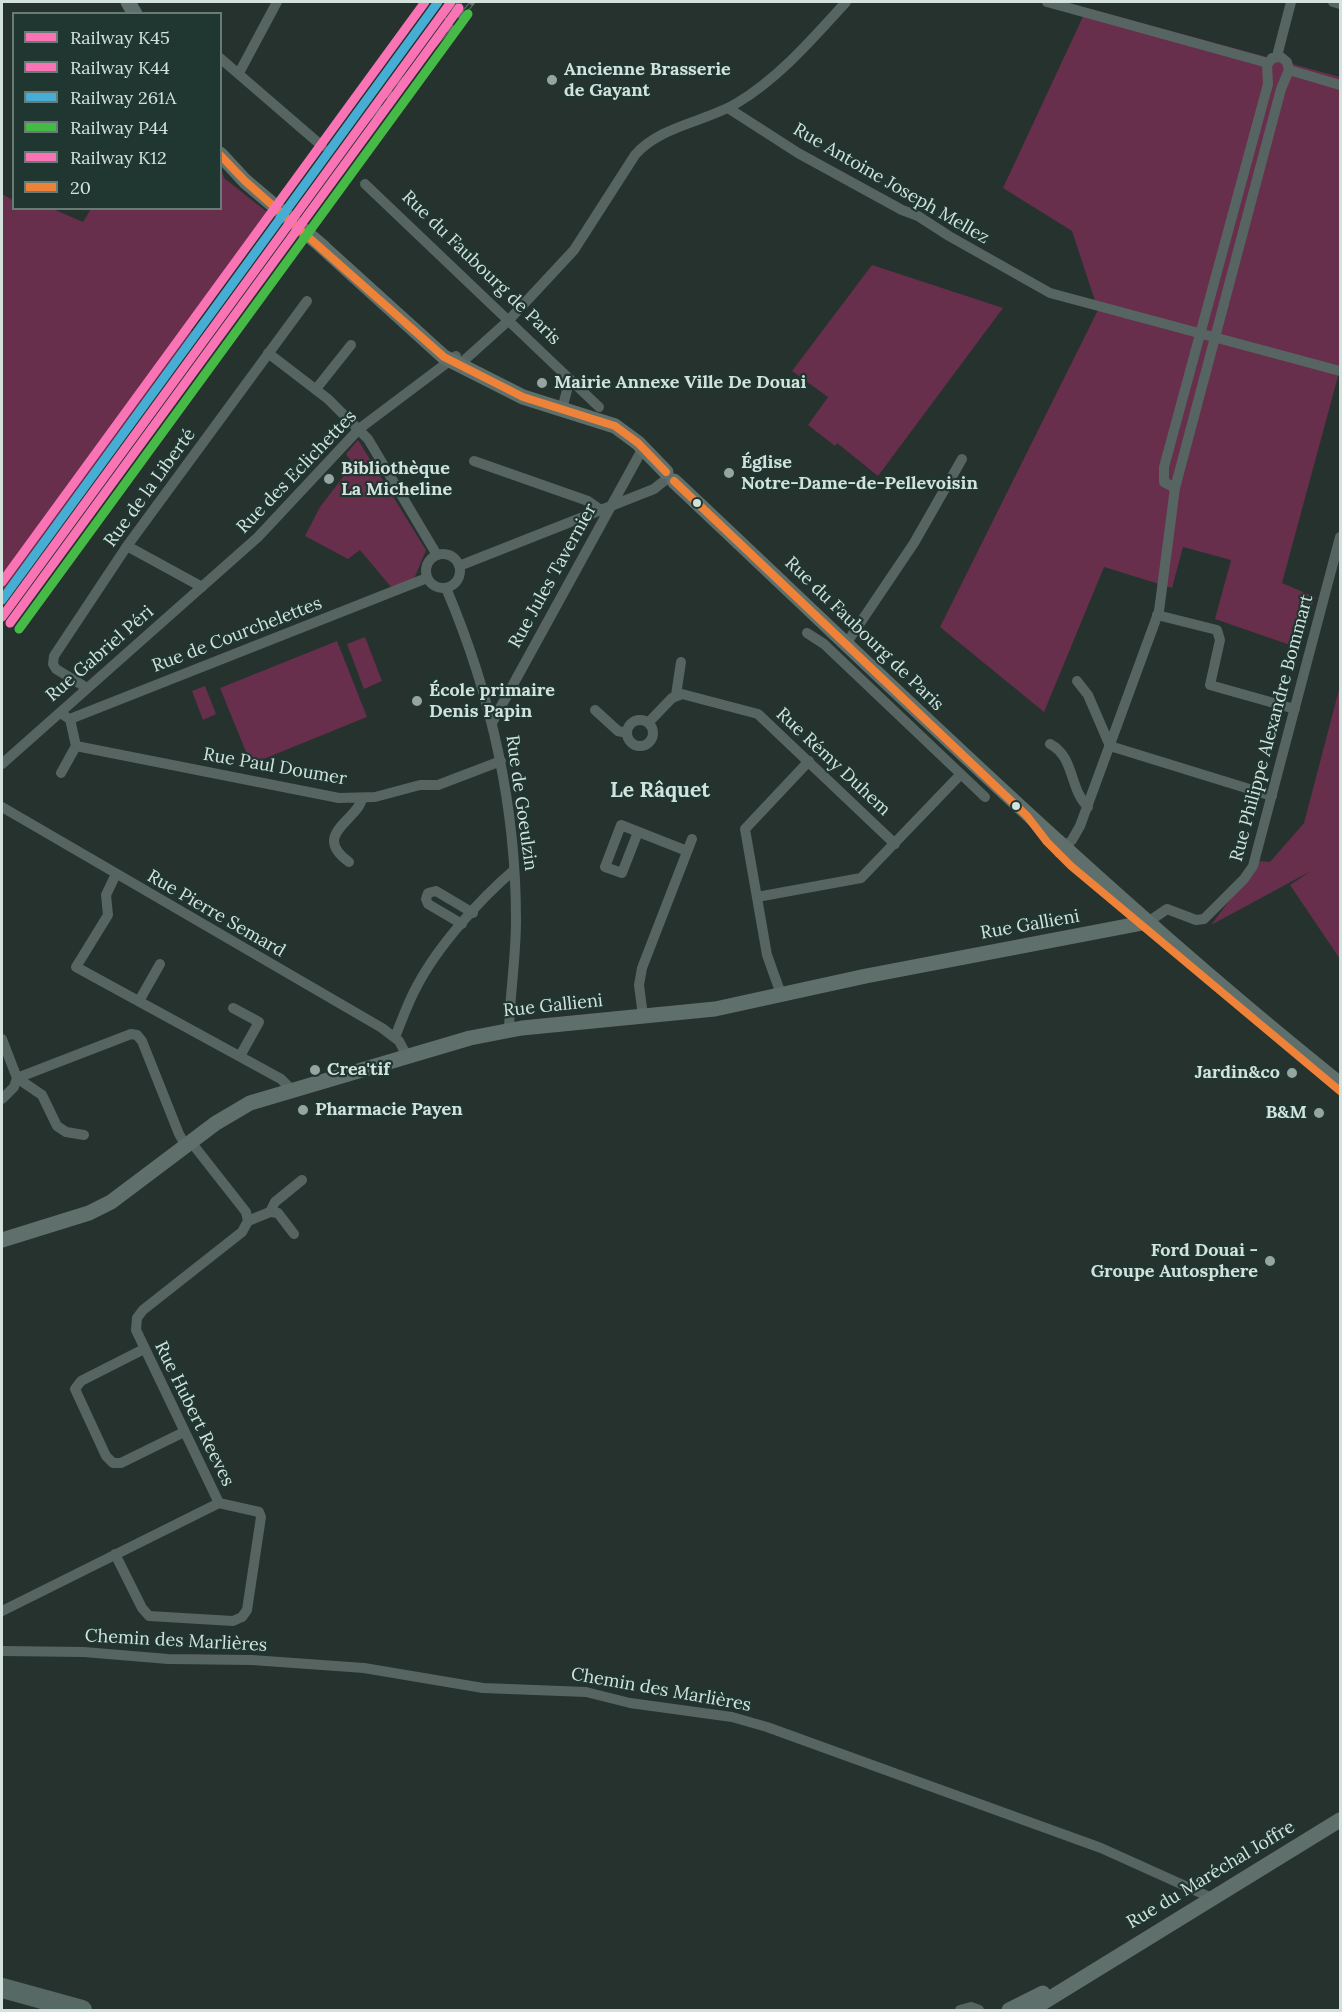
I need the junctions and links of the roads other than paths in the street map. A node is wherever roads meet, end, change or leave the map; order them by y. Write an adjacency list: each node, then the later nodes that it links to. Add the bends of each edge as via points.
1 (276, 2): 9 (street)
2 (846, 2): 12 (street, Rue des Eclichettes, via 776,74)
3 (1047, 2): 8 (street)
4 (1291, 2): 8 (street)
5 (1333, 2): 6 (street)
6 (1341, 4)
7 (222, 60): 9 (street)
8 (1271, 64): 10 (street, via 1276,78); 10 (street, via 1286,60); 18 (street)
9 (239, 73): 13 (street)
10 (1287, 73): 11 (street); 19 (street)
11 (1341, 85)
12 (728, 108): 17 (street, Rue des Eclichettes, via 643,146 574,250); 18 (street, Rue Antoine Joseph Mellez, via 798,153 918,216 1039,287)
13 (322, 146)
14 (222, 156): 22 (main road, Rue du Faubourg de Paris, via 244,181)
15 (365, 184): 17 (street, Rue du Faubourg de Paris)
16 (307, 302): 21 (street, Rue de la Liberté)
17 (508, 321): 22 (street, Rue des Eclichettes); 24 (street, Rue du Faubourg de Paris)
18 (1201, 333): 19 (street, Rue Antoine Joseph Mellez); 33 (street, via 1163,470 1164,482)
19 (1215, 337): 23 (street, Rue Antoine Joseph Mellez); 33 (street)
20 (351, 345): 25 (street)
21 (267, 353): 25 (street); 36 (street, Rue de la Liberté)
22 (457, 361): 27 (main road, Rue du Faubourg de Paris, via 516,393); 28 (street, Rue des Eclichettes)
23 (1341, 370)
24 (570, 379): 26 (street, Rue du Faubourg de Paris); 27 (street)
25 (316, 389): 28 (street)
26 (599, 406)
27 (562, 409): 29 (main road, Rue du Faubourg de Paris, via 610,424)
28 (359, 429): 37 (street); 39 (street, Rue des Eclichettes)
29 (643, 448): 32 (main road, Rue du Faubourg de Paris); 34 (street, Rue Jules Tavernier)
30 (962, 459): 45 (street, via 914,543)
31 (474, 461): 34 (street)
32 (668, 478): 34 (street, via 654,489); 45 (main road, Rue du Faubourg de Paris)
33 (1175, 488): 43 (street)
34 (606, 508): 38 (street); 54 (street, Rue Jules Tavernier)
35 (1341, 537): 50 (street, Rue Philippe Alexandre Bommart)
36 (127, 546): 41 (street); 48 (street, Rue de la Liberté, via 52,658 56,669)
37 (437, 555): 38 (street, via 450,556); 40 (street, via 427,565)
38 (459, 566): 42 (street, via 458,580)
39 (222, 570): 41 (street, Rue Gabriel Péri)
40 (427, 578): 42 (street, via 435,586); 53 (street, Rue de Courchelettes)
41 (202, 587): 48 (street, Rue Gabriel Péri)
42 (446, 588): 54 (street, Rue de Goeulzin, via 472,652)
43 (1157, 615): 50 (street, via 1210,626 1220,636 1210,685); 59 (street)
44 (807, 633): 64 (street, Rue du Faubourg de Paris, via 824,644)
45 (846, 644): 73 (main road, Rue du Faubourg de Paris)
46 (681, 662): 49 (street)
47 (1077, 681): 59 (street, via 1088,695)
48 (87, 688): 52 (street, Rue Gabriel Péri)
49 (676, 695): 55 (street); 61 (street, Rue Rémy Duhem, via 686,694 754,712)
50 (1295, 709): 65 (street, Rue Philippe Alexandre Bommart)
51 (595, 710): 56 (street, via 618,731)
52 (59, 712): 53 (street); 62 (street, Rue Gabriel Péri)
53 (70, 719): 58 (street)
54 (493, 721): 60 (street, Rue de Goeulzin)
55 (648, 723): 56 (street, via 635,721); 56 (street, via 652,735 645,744 633,743)
56 (627, 733)
57 (1050, 744): 69 (street, via 1064,756)
58 (76, 746): 63 (street); 67 (street, Rue Paul Doumer, via 331,796)
59 (1110, 746): 65 (street); 69 (street)
60 (501, 761): 67 (street, Rue Paul Doumer, via 443,783); 76 (street, Rue de Goeulzin)
61 (809, 761): 72 (street, Rue Rémy Duhem); 78 (street, via 745,829)
62 (2, 764)
63 (61, 773)
64 (961, 774): 66 (street, Rue du Faubourg de Paris); 72 (street)
65 (1272, 796): 81 (street, Rue Philippe Alexandre Bommart, via 1253,866 1204,919 1196,920 1167,909)
66 (985, 797)
67 (362, 798): 75 (street, via 335,838 338,852)
68 (2, 807): 77 (street, Rue Pierre Semard)
69 (1088, 807): 73 (street, via 1077,833)
70 (638, 832): 74 (street)
71 (692, 839): 74 (street)
72 (895, 843): 78 (street, via 859,879)
73 (1062, 850): 81 (main road, Rue du Faubourg de Paris)
74 (687, 851): 86 (street, via 642,968 639,985)
75 (349, 862)
76 (514, 870): 79 (street); 87 (street, Rue de Goeulzin, via 516,938)
77 (117, 874): 84 (street, via 106,895 108,915 76,968); 88 (street, Rue Pierre Semard)
78 (757, 897): 83 (street, via 767,955)
79 (473, 913): 80 (street); 80 (street, via 436,891 428,893 428,904)
80 (462, 924): 88 (street, via 421,978)
81 (1143, 925): 83 (main road, Rue Gallieni); 93 (main road, Rue du Faubourg de Paris, via 1174,945); 95 (main road, via 1243,1014)
82 (160, 964): 84 (street)
83 (781, 994): 86 (main road, Rue Gallieni, via 715,1009)
84 (139, 1000): 90 (street)
85 (233, 1008): 90 (street, via 259,1022)
86 (643, 1016): 87 (main road, Rue Gallieni)
87 (509, 1030): 91 (main road, Rue Gallieni)
88 (395, 1036): 91 (street, Rue Pierre Semard)
89 (2, 1039): 92 (street)
90 (240, 1056): 94 (street)
91 (407, 1056): 94 (main road, Rue Gallieni)
92 (17, 1078): 96 (street); 97 (street, via 42,1095 57,1126); 98 (street, via 137,1035 178,1134)
93 (1341, 1084)
94 (291, 1089): 98 (main road, Rue Gallieni, via 241,1107)
95 (1341, 1091)
96 (2, 1099)
97 (84, 1135)
98 (188, 1144): 101 (street, via 246,1212); 103 (main road, Rue Gallieni, via 102,1207)
99 (303, 1180): 100 (street, Rue Hubert Reeves, via 275,1202)
100 (270, 1212): 101 (street, Rue Hubert Reeves); 102 (street, via 278,1213)
101 (248, 1221): 104 (street, Rue Hubert Reeves, via 242,1232 143,1310 136,1324)
102 (294, 1234)
103 (2, 1240)
104 (144, 1349): 105 (street, Rue Hubert Reeves); 105 (street, via 81,1381 75,1389 106,1456 113,1463 121,1463)
105 (184, 1432): 106 (street, Rue Hubert Reeves)
106 (219, 1503): 107 (street, Rue Hubert Reeves); 107 (street, via 259,1512 261,1525 247,1610 236,1621 149,1616)
107 (115, 1554): 108 (street, Rue Hubert Reeves)
108 (2, 1611)
109 (2, 1651): 111 (street, Chemin des Marlières, via 364,1668 483,1688 586,1692 630,1703 732,1717 1101,1848)
110 (1341, 1820): 111 (main road, Rue du Maréchal Joffre)
111 (1212, 1898): 112 (main road, Rue du Maréchal Joffre)
112 (1103, 1964): 119 (main road, Rue du Maréchal Joffre); 120 (main road, Rue du Maréchal Joffre)
113 (2, 1988): 116 (highway)
114 (2, 1996): 115 (highway)
115 (55, 2010)
116 (82, 2010)
117 (960, 2010): 118 (street)
118 (980, 2010)
119 (1009, 2010)
120 (1031, 2010)

